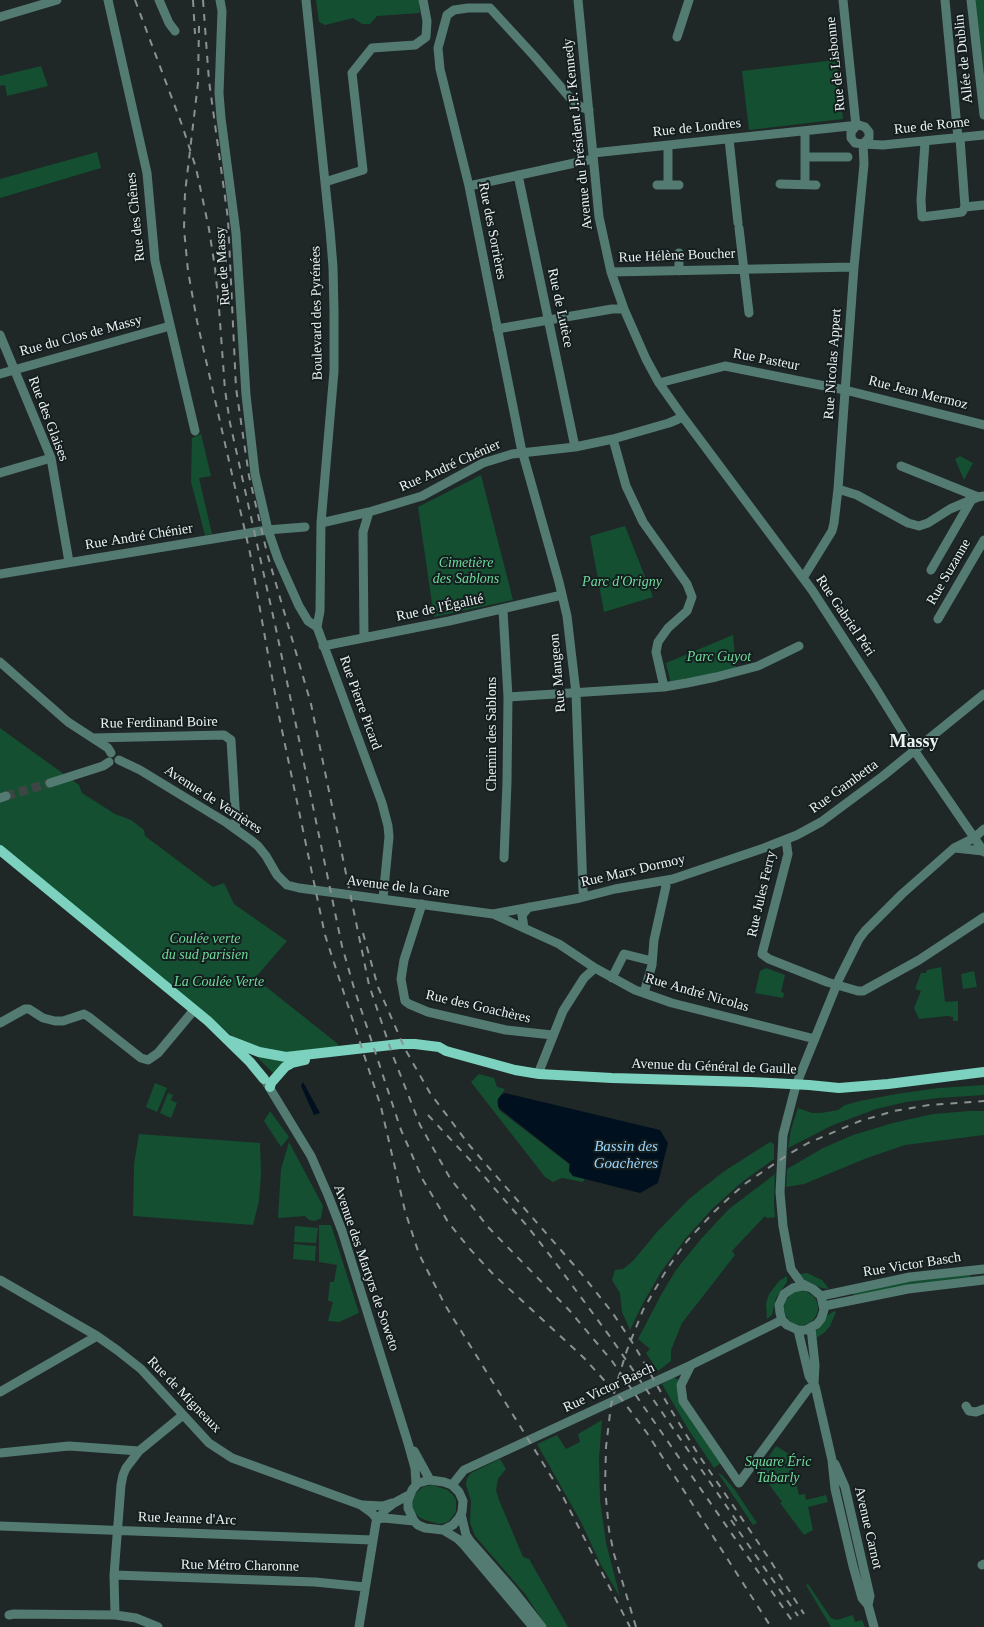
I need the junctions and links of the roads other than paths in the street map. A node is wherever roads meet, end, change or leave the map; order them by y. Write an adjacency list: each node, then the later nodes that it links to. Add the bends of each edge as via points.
1 (57, 0): 12 (street)
2 (108, 0): 51 (street, Rue des Chênes, via 147,173 155,261)
3 (159, 0): 13 (street, via 169,23)
4 (220, 0): 72 (street, Rue de Massy, via 222,11 219,94 236,233 246,395 255,474)
5 (306, 0): 33 (street, Boulevard des Pyrénées)
6 (423, 0): 33 (street, via 427,21 426,37 416,45 372,48 352,73 363,170)
7 (578, 0): 15 (street, Avenue du Président J.F. Kennedy)
8 (689, 0): 14 (street)
9 (843, 0): 17 (street, Rue de Lisbonne)
10 (945, 0): 23 (street)
11 (972, 0): 16 (street, Allée de Dublin)
12 (0, 17)
13 (176, 31)
14 (677, 37)
15 (589, 110): 29 (street, Avenue du Président J.F. Kennedy); 40 (street, Rue des Sorrières, via 571,99 490,8 454,10 447,15 438,48 440,69)
16 (984, 115)
17 (856, 126): 18 (street, Rue de Londres); 20 (street); 21 (street, via 865,127)
18 (836, 128): 19 (street, Rue de Londres); 20 (street)
19 (805, 130): 24 (street, Rue de Londres); 30 (street)
20 (850, 135): 26 (street, via 855,143)
21 (870, 135): 26 (street); 27 (street, Rue de Rome)
22 (984, 135): 23 (street, Rue de Rome)
23 (959, 138): 25 (street, Rue de Rome); 42 (street)
24 (729, 139): 28 (street, Rue de Londres); 45 (street, Rue Hélène Boucher)
25 (925, 142): 27 (street, Rue de Rome); 42 (street, via 922,217 962,212)
26 (863, 144): 27 (street, Rue de Rome); 44 (street, Rue Nicolas Appert, via 864,164)
27 (883, 145)
28 (668, 146): 29 (street, Rue de Londres); 37 (street)
29 (593, 156): 32 (street, Rue de Londres); 47 (street, Avenue du Président J.F. Kennedy, via 599,217)
30 (805, 157): 31 (street); 35 (street)
31 (848, 158)
32 (518, 175): 40 (street, Rue de Londres); 50 (street, Rue de Lutèce)
33 (325, 182): 70 (street, Boulevard des Pyrénées, via 333,267 334,371)
34 (780, 184): 35 (street)
35 (805, 184): 39 (street)
36 (657, 185): 37 (street)
37 (668, 185): 38 (street)
38 (678, 185)
39 (816, 185)
40 (469, 186): 52 (street, Rue des Sorrières)
41 (984, 205): 42 (street)
42 (965, 207)
43 (679, 253): 46 (street)
44 (854, 267): 45 (street, Rue Hélène Boucher); 57 (street, Rue Nicolas Appert)
45 (744, 268): 46 (street, Rue Hélène Boucher); 49 (street, Rue Hélène Boucher)
46 (679, 271): 47 (street, Rue Hélène Boucher)
47 (611, 272): 48 (street, Avenue du Président J.F. Kennedy)
48 (624, 309): 50 (street); 56 (street, Avenue du Président J.F. Kennedy)
49 (748, 313)
50 (548, 319): 52 (street); 62 (street, Rue de Lutèce)
51 (170, 326): 54 (street, Rue du Clos de Massy); 60 (street, Rue des Chênes)
52 (497, 329): 63 (street, Rue des Sorrières)
53 (0, 335): 54 (street, Rue des Glaises)
54 (14, 369): 55 (street, Rue du Clos de Massy); 64 (street, Rue des Glaises)
55 (0, 374)
56 (659, 382): 57 (street, Rue Pasteur, via 725,366); 58 (street, Rue Gabriel Péri)
57 (845, 390): 59 (street, Rue Jean Mermoz); 67 (street, Rue Nicolas Appert)
58 (683, 417): 61 (street, Rue André Chénier); 77 (street, Rue Gabriel Péri)
59 (984, 425)
60 (195, 431)
61 (613, 439): 62 (street, Rue André Chénier); 86 (street, via 626,486 643,522 688,584 692,597 687,611 668,628 658,642 656,652)
62 (575, 447): 63 (street, Rue André Chénier)
63 (523, 453): 69 (street, Rue André Chénier, via 489,461 422,496); 78 (street, Rue Mangeon)
64 (51, 458): 66 (street); 74 (street, Rue des Glaises)
65 (900, 466): 68 (street)
66 (0, 472)
67 (838, 489): 68 (street, via 857,495 908,523 919,526 950,509); 77 (street, Rue Nicolas Appert, via 832,531)
68 (978, 498): 75 (street)
69 (369, 512): 70 (street, Rue André Chénier); 82 (street, via 363,532)
70 (321, 523): 81 (street, Boulevard des Pyrénées, via 320,612)
71 (306, 527): 72 (street, Rue André Chénier)
72 (268, 530): 74 (street, Rue André Chénier); 81 (street, Rue Pierre Picard, via 299,606 308,621)
73 (984, 540): 80 (street, Rue Suzanne)
74 (69, 562): 76 (street, Rue André Chénier)
75 (931, 570)
76 (0, 574)
77 (803, 578): 91 (street, Rue Gabriel Péri)
78 (562, 595): 79 (street, Rue de l'Égalité); 87 (street, Rue Mangeon)
79 (503, 610): 82 (street, Rue de l'Égalité); 89 (street, Chemin des Sablons)
80 (938, 619)
81 (317, 627): 83 (street, Rue Pierre Picard)
82 (364, 638): 83 (street, Rue de l'Égalité)
83 (324, 646): 107 (street, Rue Pierre Picard, via 387,818 389,848)
84 (799, 646): 86 (street, via 758,666 716,678)
85 (0, 662): 90 (street, via 68,722)
86 (664, 687): 87 (street)
87 (576, 693): 89 (street); 106 (street, Rue Mangeon)
88 (984, 694): 91 (street, Rue Gambetta)
89 (508, 697): 101 (street, Chemin des Sablons)
90 (93, 738): 92 (street, via 108,748); 94 (street, Rue Ferdinand Boire, via 224,735 231,740)
91 (914, 750): 96 (street, Rue Gabriel Péri); 97 (street, Rue Gambetta, via 821,822)
92 (110, 758): 93 (street, via 103,766); 94 (street, Avenue de Verrières, via 116,764 119,760 140,770)
93 (50, 783)
94 (235, 828): 105 (street, Avenue de Verrières, via 258,846 283,882)
95 (984, 828): 96 (street)
96 (974, 838): 98 (street); 100 (street, Rue Gabriel Péri)
97 (786, 840): 104 (street, Rue Marx Dormoy); 116 (street, Rue Jules Ferry, via 788,854 762,954)
98 (954, 848): 100 (street); 116 (street, via 865,931)
99 (0, 850): 103 (main road, Avenue des Martyrs de Soweto)
100 (983, 852)
101 (504, 858)
102 (0, 861): 103 (main road, Avenue des Martyrs de Soweto)
103 (19, 866): 118 (main road, Avenue des Martyrs de Soweto)
104 (664, 880): 106 (street, Rue Marx Dormoy); 113 (street, via 666,886)
105 (299, 888): 107 (street, Avenue de la Gare)
106 (585, 896): 109 (street, Rue Marx Dormoy)
107 (383, 898): 108 (street, Avenue de la Gare)
108 (422, 904): 110 (street, Avenue de la Gare); 120 (street, Rue des Goachères, via 404,960 401,979 405,1001 428,1012 506,1030)
109 (529, 907): 110 (street, Rue Marx Dormoy); 112 (street, via 522,915)
110 (493, 914): 112 (street, Rue André Nicolas)
111 (984, 917): 116 (street, via 877,984 858,991)
112 (524, 928): 114 (street, Rue André Nicolas, via 559,944)
113 (652, 961): 115 (street, via 624,954); 117 (street)
114 (595, 968): 115 (street, Rue André Nicolas); 120 (street, via 584,978)
115 (612, 978): 117 (street, Rue André Nicolas)
116 (837, 985): 121 (street)
117 (644, 993): 121 (street, Rue André Nicolas, via 672,1003)
118 (194, 1010): 119 (street, via 158,1053 148,1060 141,1058 84,1014 55,1021 25,1009); 122 (main road, Avenue des Martyrs de Soweto)
119 (0, 1023)
120 (552, 1035): 124 (street)
121 (815, 1039): 127 (street)
122 (228, 1040): 123 (main road, Avenue du Général de Gaulle, via 259,1052 286,1057 400,1044 423,1044); 126 (main road, Avenue des Martyrs de Soweto)
123 (446, 1050): 126 (main road, Avenue du Général de Gaulle, via 403,1048 305,1059 285,1068 271,1083); 127 (main road, Avenue du Général de Gaulle, via 515,1070 539,1074)
124 (540, 1069)
125 (984, 1072): 127 (main road, Avenue du Général de Gaulle, via 839,1088)
126 (267, 1083): 146 (street, Avenue des Martyrs de Soweto, via 311,1156 328,1195 344,1238)
127 (796, 1085): 128 (street, via 783,1134 780,1174 781,1209)
128 (792, 1269): 132 (street, via 801,1283); 133 (street)
129 (984, 1270): 134 (street, Rue Victor Basch, via 910,1277)
130 (0, 1280): 139 (street, Rue de Migneaux)
131 (984, 1280): 135 (street, Rue Victor Basch, via 908,1289)
132 (808, 1287): 133 (street, via 793,1288); 134 (street)
133 (784, 1294): 136 (street, via 780,1305)
134 (821, 1296): 135 (street)
135 (824, 1306): 137 (street, via 821,1319)
136 (782, 1320): 138 (street); 140 (street, Rue Victor Basch)
137 (811, 1328): 138 (street); 141 (street, Avenue Carnot)
138 (798, 1330): 141 (street, Avenue Carnot, via 809,1376)
139 (97, 1336): 142 (street); 145 (street, Rue de Migneaux, via 141,1369)
140 (691, 1365): 141 (street, via 681,1385 683,1401 739,1483 806,1391); 151 (street, Rue Victor Basch, via 464,1470)
141 (815, 1385): 172 (street, Avenue Carnot, via 832,1460 845,1487 870,1596 868,1605)
142 (0, 1392)
143 (966, 1406): 144 (street, via 969,1411 976,1412)
144 (984, 1408)
145 (183, 1415): 147 (street); 154 (street, Rue de Migneaux, via 209,1442 232,1458)
146 (408, 1443): 149 (street, Avenue des Martyrs de Soweto); 150 (street, Avenue des Martyrs de Soweto, via 415,1468)
147 (139, 1451): 148 (street, via 69,1446); 160 (street, via 126,1468 121,1484)
148 (0, 1453)
149 (430, 1480): 150 (street); 151 (street)
150 (416, 1484): 152 (street)
151 (452, 1485): 155 (street, via 463,1501)
152 (409, 1495): 153 (street); 158 (street, via 408,1508)
153 (394, 1503): 154 (street, Rue de Migneaux, via 383,1506); 156 (street)
154 (361, 1505): 156 (street, Rue de Migneaux)
155 (461, 1514): 161 (street, via 453,1524); 171 (street, via 470,1541)
156 (377, 1519): 157 (street); 162 (street)
157 (393, 1519): 158 (street); 162 (street, via 383,1523)
158 (414, 1522): 161 (street, via 425,1528)
159 (0, 1526): 160 (street, Rue Jeanne d'Arc)
160 (118, 1530): 162 (street, Rue Jeanne d'Arc); 163 (street)
161 (443, 1530): 170 (street, via 464,1545)
162 (372, 1540): 164 (street)
163 (114, 1575): 164 (street, Rue Métro Charonne, via 315,1582); 166 (street)
164 (365, 1587): 169 (street)
165 (4, 1615): 166 (street); 167 (street, via 14,1618 115,1621)
166 (115, 1615): 168 (street, via 136,1618)
167 (144, 1627)
168 (158, 1627)
169 (359, 1627)
170 (533, 1627)
171 (542, 1627)
172 (874, 1627)

